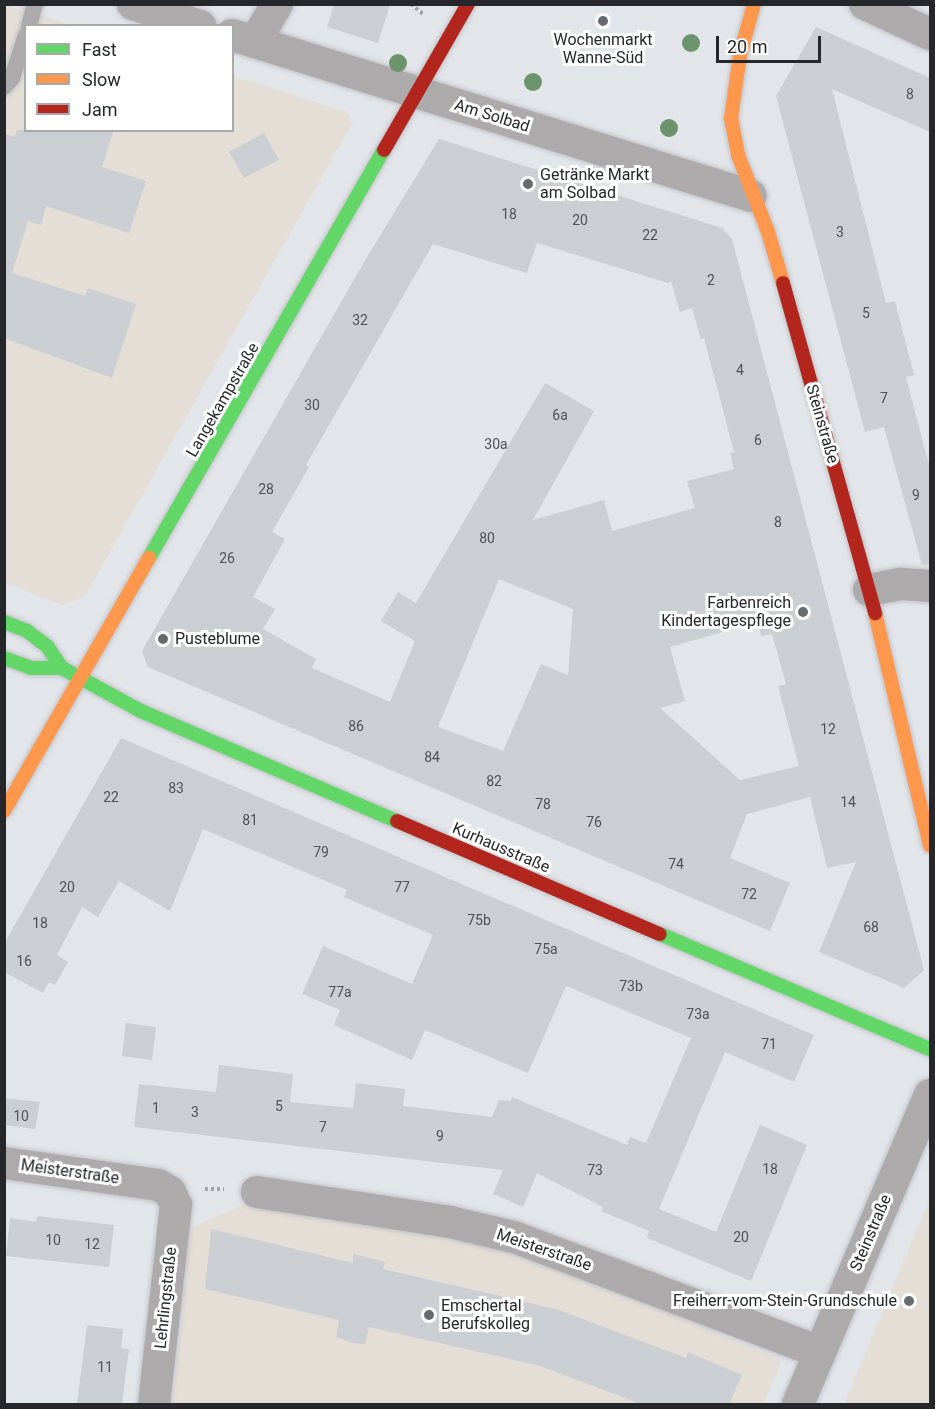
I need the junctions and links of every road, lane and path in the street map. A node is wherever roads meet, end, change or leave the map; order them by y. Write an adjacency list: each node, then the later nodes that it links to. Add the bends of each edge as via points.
1 (35, 4): 7 (lane)
2 (133, 4): 8 (street)
3 (277, 4): 10 (street)
4 (468, 4): 13 (street, Langekampstraße)
5 (754, 4): 14 (street, Steinstraße, via 740,56 731,118)
6 (865, 4): 9 (street)
7 (29, 24)
8 (194, 24)
9 (930, 34)
10 (244, 39): 13 (street, Am Solbad)
11 (24, 41): 12 (lane, via 12,78)
12 (4, 87)
13 (419, 93): 14 (street, Am Solbad); 20 (street, Langekampstraße)
14 (751, 196): 16 (street, Steinstraße, via 768,232)
15 (930, 586): 16 (street, via 901,584)
16 (869, 591): 22 (street, Steinstraße)
17 (4, 622): 19 (street, Kurhausstraße, via 27,631 46,646)
18 (4, 658): 19 (street, via 31,668)
19 (62, 668): 20 (street, Kurhausstraße)
20 (80, 679): 21 (street, Langekampstraße); 23 (street, Kurhausstraße, via 141,711)
21 (4, 811)
22 (930, 846)
23 (930, 1049)
24 (930, 1095): 28 (street, Steinstraße)
25 (4, 1163): 26 (street, Meisterstraße, via 158,1185)
26 (170, 1192): 29 (street, Lehrlingstraße, via 176,1205)
27 (257, 1192): 28 (street, Meisterstraße, via 450,1222 514,1237)
28 (820, 1352): 30 (street, Steinstraße)
29 (154, 1404)
30 (798, 1404)

